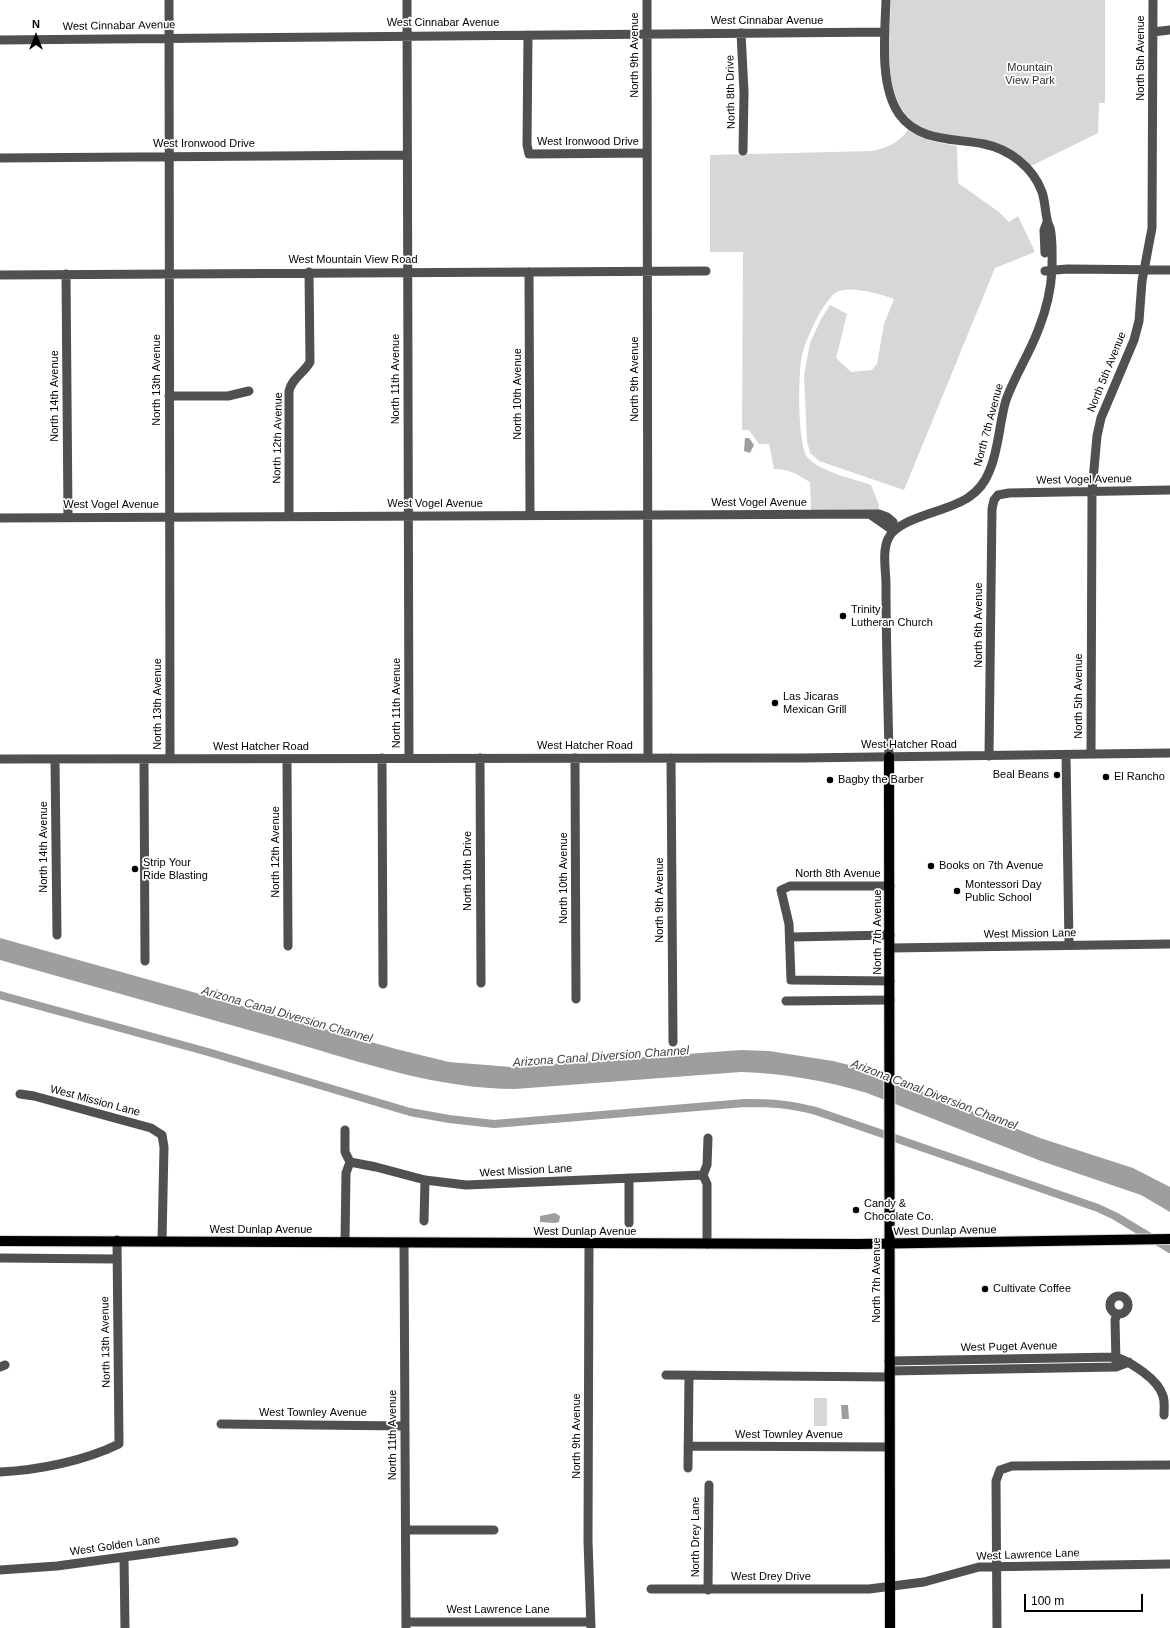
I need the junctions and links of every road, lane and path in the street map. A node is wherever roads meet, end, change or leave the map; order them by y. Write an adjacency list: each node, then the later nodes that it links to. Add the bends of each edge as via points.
1 (169, 0): 13 (street, North 13th Avenue)
2 (407, 0): 12 (street, North 11th Avenue)
3 (647, 0): 10 (street, North 9th Avenue)
4 (886, 0): 7 (street)
5 (1153, 0): 8 (street, North 5th Avenue)
6 (1170, 30): 8 (street)
7 (885, 32): 9 (street, West Cinnabar Avenue); 20 (street, North 7th Avenue, via 888,85 898,112 908,124 923,134 934,137 992,146 1006,152 1031,172 1041,190 1051,230)
8 (1153, 32): 21 (street, North 5th Avenue, via 1152,228)
9 (741, 33): 10 (street, West Cinnabar Avenue); 15 (street, North 8th Drive)
10 (647, 34): 11 (street, West Cinnabar Avenue); 16 (street, North 9th Avenue)
11 (528, 35): 12 (street, West Cinnabar Avenue); 16 (street, West Ironwood Drive, via 529,154)
12 (408, 36): 13 (street, West Cinnabar Avenue); 17 (street, North 11th Avenue)
13 (168, 37): 14 (street, West Cinnabar Avenue); 18 (street, North 13th Avenue)
14 (0, 40)
15 (743, 151)
16 (647, 153): 27 (street, North 9th Avenue)
17 (407, 155): 18 (street, West Ironwood Drive); 25 (street, North 11th Avenue)
18 (168, 157): 19 (street, West Ironwood Drive); 28 (street, North 13th Avenue)
19 (0, 158)
20 (1048, 270): 21 (street); 43 (street, North 7th Avenue, via 1043,297 1045,304 1039,328 1006,400 993,461 986,478 970,497)
21 (1145, 270): 22 (street); 34 (street, North 5th Avenue, via 1134,340 1101,418)
22 (1170, 270)
23 (706, 271): 27 (street, West Mountain View Road)
24 (309, 272): 25 (street, West Mountain View Road); 28 (street, West Mountain View Road); 38 (street, North 12th Avenue, via 310,362 306,370 291,384 289,391)
25 (407, 272): 26 (street, West Mountain View Road); 39 (street, North 11th Avenue)
26 (529, 272): 27 (street, West Mountain View Road); 40 (street, North 10th Avenue)
27 (646, 272): 36 (street, North 9th Avenue)
28 (169, 273): 29 (street, West Mountain View Road); 32 (street, North 13th Avenue)
29 (66, 274): 30 (street, West Mountain View Road); 41 (street, North 14th Avenue)
30 (0, 275)
31 (249, 391): 32 (street, via 228,396)
32 (169, 396): 37 (street, North 13th Avenue)
33 (1170, 490): 34 (street, West Vogel Avenue)
34 (1092, 491): 35 (street, West Vogel Avenue); 45 (street, North 5th Avenue)
35 (998, 495): 47 (street, North 6th Avenue, via 992,509)
36 (648, 515): 40 (street, West Vogel Avenue); 43 (street, West Vogel Avenue, via 870,514); 53 (street, North 9th Avenue)
37 (170, 516): 38 (street, West Vogel Avenue); 41 (street, West Vogel Avenue); 58 (street, North 13th Avenue)
38 (289, 516): 39 (street, West Vogel Avenue)
39 (409, 516): 40 (street, West Vogel Avenue); 50 (street, North 11th Avenue)
40 (530, 516)
41 (68, 517): 42 (street, West Vogel Avenue)
42 (0, 518)
43 (894, 531): 48 (street, North 7th Avenue, via 888,540 886,553)
44 (1170, 753): 45 (street, West Hatcher Road)
45 (1091, 754): 46 (street, West Hatcher Road)
46 (1066, 755): 47 (street, West Hatcher Road); 65 (street)
47 (990, 756): 48 (street, West Hatcher Road)
48 (889, 757): 54 (street, West Hatcher Road); 60 (main road, North 7th Avenue)
49 (382, 758): 50 (street, West Hatcher Road); 59 (street, West Hatcher Road); 71 (street, North 11th Avenue)
50 (409, 758): 51 (street, West Hatcher Road)
51 (480, 758): 52 (street, West Hatcher Road); 70 (street, North 10th Drive)
52 (575, 758): 53 (street, West Hatcher Road); 72 (street, North 10th Avenue)
53 (648, 758): 54 (street, West Hatcher Road)
54 (671, 758): 75 (street, North 9th Avenue)
55 (0, 759): 56 (street, West Hatcher Road)
56 (55, 759): 57 (street, West Hatcher Road); 61 (street, North 14th Avenue)
57 (144, 759): 58 (street, West Hatcher Road); 68 (street, North 13th Avenue)
58 (170, 759): 59 (street, West Hatcher Road)
59 (287, 759): 66 (street, North 12th Avenue)
60 (890, 886): 62 (main road, North 7th Avenue); 63 (street, North 8th Avenue, via 790,886 781,890)
61 (57, 935)
62 (890, 935): 63 (street); 67 (main road, North 7th Avenue)
63 (791, 937): 69 (street, North 8th Avenue, via 791,980)
64 (1170, 944): 65 (street, West Mission Lane)
65 (1069, 945): 67 (street, West Mission Lane)
66 (288, 946)
67 (890, 948): 69 (main road, North 7th Avenue)
68 (144, 961)
69 (890, 981): 73 (main road, North 7th Avenue)
70 (481, 983)
71 (383, 984)
72 (576, 999)
73 (890, 1000): 74 (street); 93 (main road, North 7th Avenue)
74 (786, 1001)
75 (673, 1042)
76 (20, 1094): 88 (street, West Mission Lane, via 151,1128 162,1135)
77 (345, 1130): 79 (street, via 345,1152)
78 (708, 1138): 80 (street, via 707,1166)
79 (350, 1162): 82 (street, West Mission Lane); 89 (street, via 346,1173)
80 (703, 1175): 81 (street, West Mission Lane); 92 (street, via 707,1184)
81 (629, 1178): 82 (street, West Mission Lane, via 481,1185 446,1184); 84 (street)
82 (425, 1180): 83 (street)
83 (424, 1222)
84 (629, 1223)
85 (1170, 1239): 93 (main road, West Dunlap Avenue)
86 (117, 1240): 87 (main road, West Dunlap Avenue); 88 (main road, West Dunlap Avenue); 95 (street, North 13th Avenue)
87 (0, 1241)
88 (162, 1242): 89 (main road, West Dunlap Avenue)
89 (344, 1242): 90 (main road, West Dunlap Avenue)
90 (404, 1243): 91 (main road, West Dunlap Avenue); 107 (street, North 11th Avenue)
91 (589, 1244): 92 (main road, West Dunlap Avenue); 125 (street, North 9th Avenue)
92 (707, 1244): 93 (main road, West Dunlap Avenue)
93 (889, 1244): 102 (main road, North 7th Avenue)
94 (0, 1258): 95 (street)
95 (117, 1259): 112 (street, North 13th Avenue, via 119,1444 66,1461)
96 (1117, 1314): 97 (street)
97 (1116, 1357): 98 (street, West Puget Avenue); 99 (street, West Puget Avenue); 100 (street)
98 (1046, 1358): 101 (street); 102 (street, West Puget Avenue)
99 (1129, 1362): 100 (street, West Puget Avenue); 105 (street, West Puget Avenue, via 1161,1391 1164,1397)
100 (1116, 1367): 101 (street, West Puget Avenue)
101 (1046, 1368): 102 (street, West Puget Avenue)
102 (889, 1369): 104 (street, West Puget Avenue); 109 (main road, North 7th Avenue)
103 (666, 1375): 104 (street, West Puget Avenue)
104 (689, 1376): 108 (street)
105 (1164, 1415)
106 (221, 1424): 107 (street, West Townley Avenue)
107 (405, 1426): 114 (street, North 11th Avenue)
108 (688, 1446): 109 (street, West Townley Avenue); 111 (street)
109 (889, 1447): 121 (main road, North 7th Avenue)
110 (1170, 1465): 119 (street, via 1012,1466 1000,1470 996,1480)
111 (688, 1468)
112 (0, 1472)
113 (709, 1485): 123 (street, North Drey Lane)
114 (406, 1530): 115 (street); 124 (street, North 11th Avenue)
115 (494, 1530)
116 (234, 1542): 117 (street, West Golden Lane)
117 (124, 1557): 120 (street, West Golden Lane); 126 (street)
118 (1170, 1564): 119 (street, West Lawrence Lane)
119 (997, 1566): 121 (street, West Lawrence Lane, via 979,1567 924,1582); 128 (street)
120 (0, 1570)
121 (890, 1587): 123 (street, West Drey Drive); 127 (main road, North 7th Avenue)
122 (651, 1589): 123 (street, West Drey Drive)
123 (708, 1590)
124 (406, 1625): 125 (street, West Lawrence Lane)
125 (590, 1625)
126 (125, 1628)
127 (890, 1628)
128 (997, 1628)

